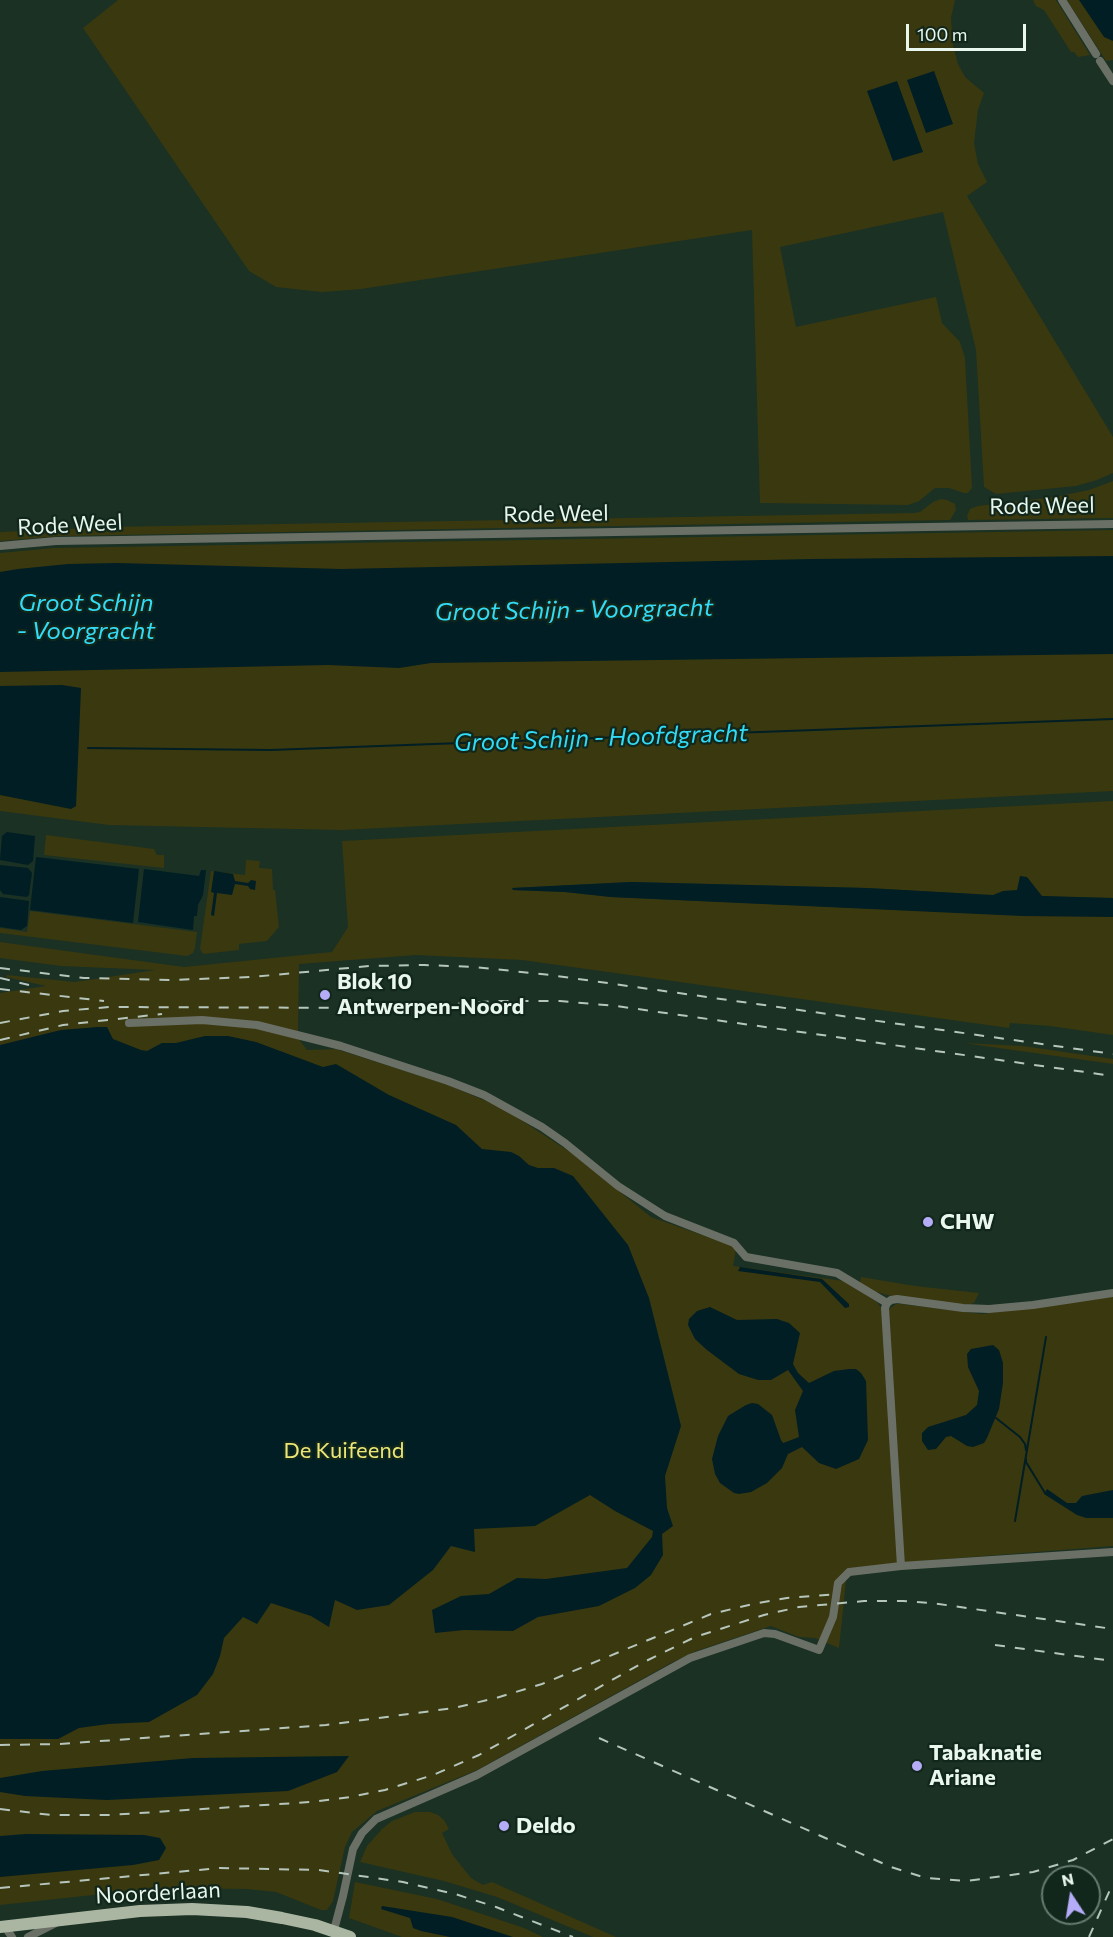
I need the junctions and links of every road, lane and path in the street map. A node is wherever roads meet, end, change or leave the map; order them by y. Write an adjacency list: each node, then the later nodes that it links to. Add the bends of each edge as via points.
1 (1062, 0): 2 (street)
2 (1113, 81)
3 (1113, 524): 4 (street, Rode Weel, via 56,541)
4 (0, 546)
5 (129, 1023): 7 (street, via 202,1020 256,1025 341,1046 457,1085 493,1099 542,1127 618,1186 665,1216 734,1243 746,1257 837,1273)
6 (1113, 1293): 7 (street, via 989,1309 897,1299)
7 (887, 1303): 9 (street)
8 (1113, 1551): 9 (street)
9 (901, 1566): 12 (street, via 849,1572 838,1583 833,1617 819,1650 764,1633 690,1658 477,1775 376,1819 352,1849)
10 (59, 1921): 11 (main road, Noorderlaan); 12 (main road, Noorderlaan, via 192,1909 247,1912); 13 (street)
11 (6, 1930)
12 (334, 1930): 14 (main road, Noorderlaan)
13 (28, 1937)
14 (350, 1937)

